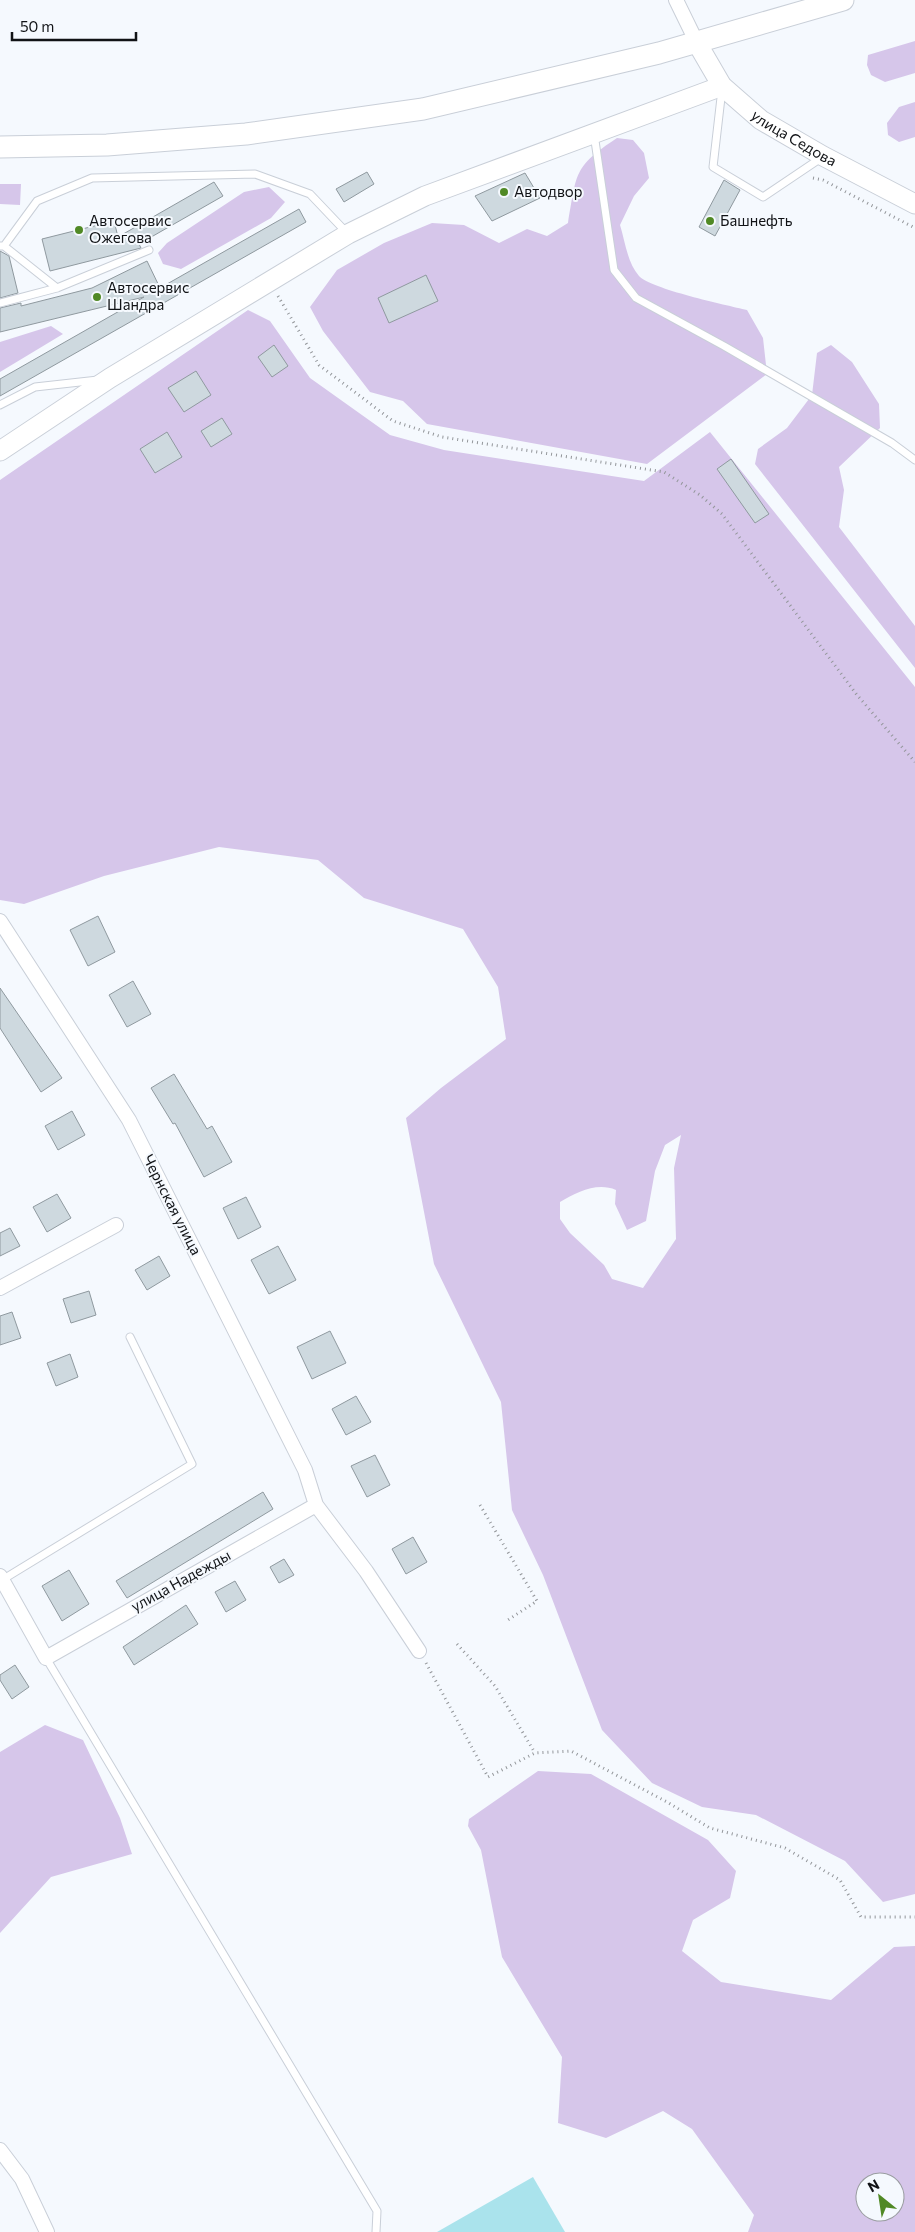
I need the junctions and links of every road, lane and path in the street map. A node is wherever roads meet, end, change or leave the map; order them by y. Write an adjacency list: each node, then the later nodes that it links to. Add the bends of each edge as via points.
1 (676, 0): 3 (street)
2 (843, 0): 3 (main road)
3 (697, 43): 4 (street, улица Седова); 6 (main road, via 423,109 246,134 107,146)
4 (722, 86): 5 (street); 7 (street, улица Седова, via 761,120); 8 (lane, via 713,167 763,197)
5 (594, 134): 11 (street, via 425,196); 20 (lane, via 614,270 636,298 892,443)
6 (0, 147)
7 (823, 156): 8 (lane); 9 (street, улица Седова)
8 (797, 174): 10 (path, via 823,180)
9 (915, 204)
10 (915, 228)
11 (348, 234): 12 (lane, via 310,194 255,174 92,178 37,201); 14 (street)
12 (2, 246): 15 (lane)
13 (149, 250): 15 (lane)
14 (269, 280): 17 (street); 21 (path, via 319,365 393,421 442,436 664,472 700,495 722,514 857,695)
15 (56, 288): 16 (lane)
16 (0, 303)
17 (110, 378): 18 (lane, via 35,387); 19 (street)
18 (0, 405)
19 (0, 451)
20 (915, 460)
21 (915, 762)
22 (0, 921): 26 (street, Чернская улица, via 128,1120 305,1470)
23 (116, 1225): 24 (street)
24 (0, 1288)
25 (130, 1337): 28 (lane, via 192,1464)
26 (316, 1504): 31 (street, Чернская улица, via 366,1571); 32 (street, улица Надежды)
27 (480, 1504): 29 (path, via 537,1601)
28 (1, 1579): 32 (street)
29 (508, 1620)
30 (457, 1644): 33 (path, via 496,1686)
31 (419, 1651): 33 (path, via 488,1777)
32 (46, 1658): 37 (lane, via 377,2211)
33 (534, 1753): 34 (path, via 570,1751 710,1828 785,1848 840,1880 862,1917)
34 (915, 1917)
35 (0, 2150): 36 (street, via 22,2179)
36 (47, 2232)
37 (376, 2232)

